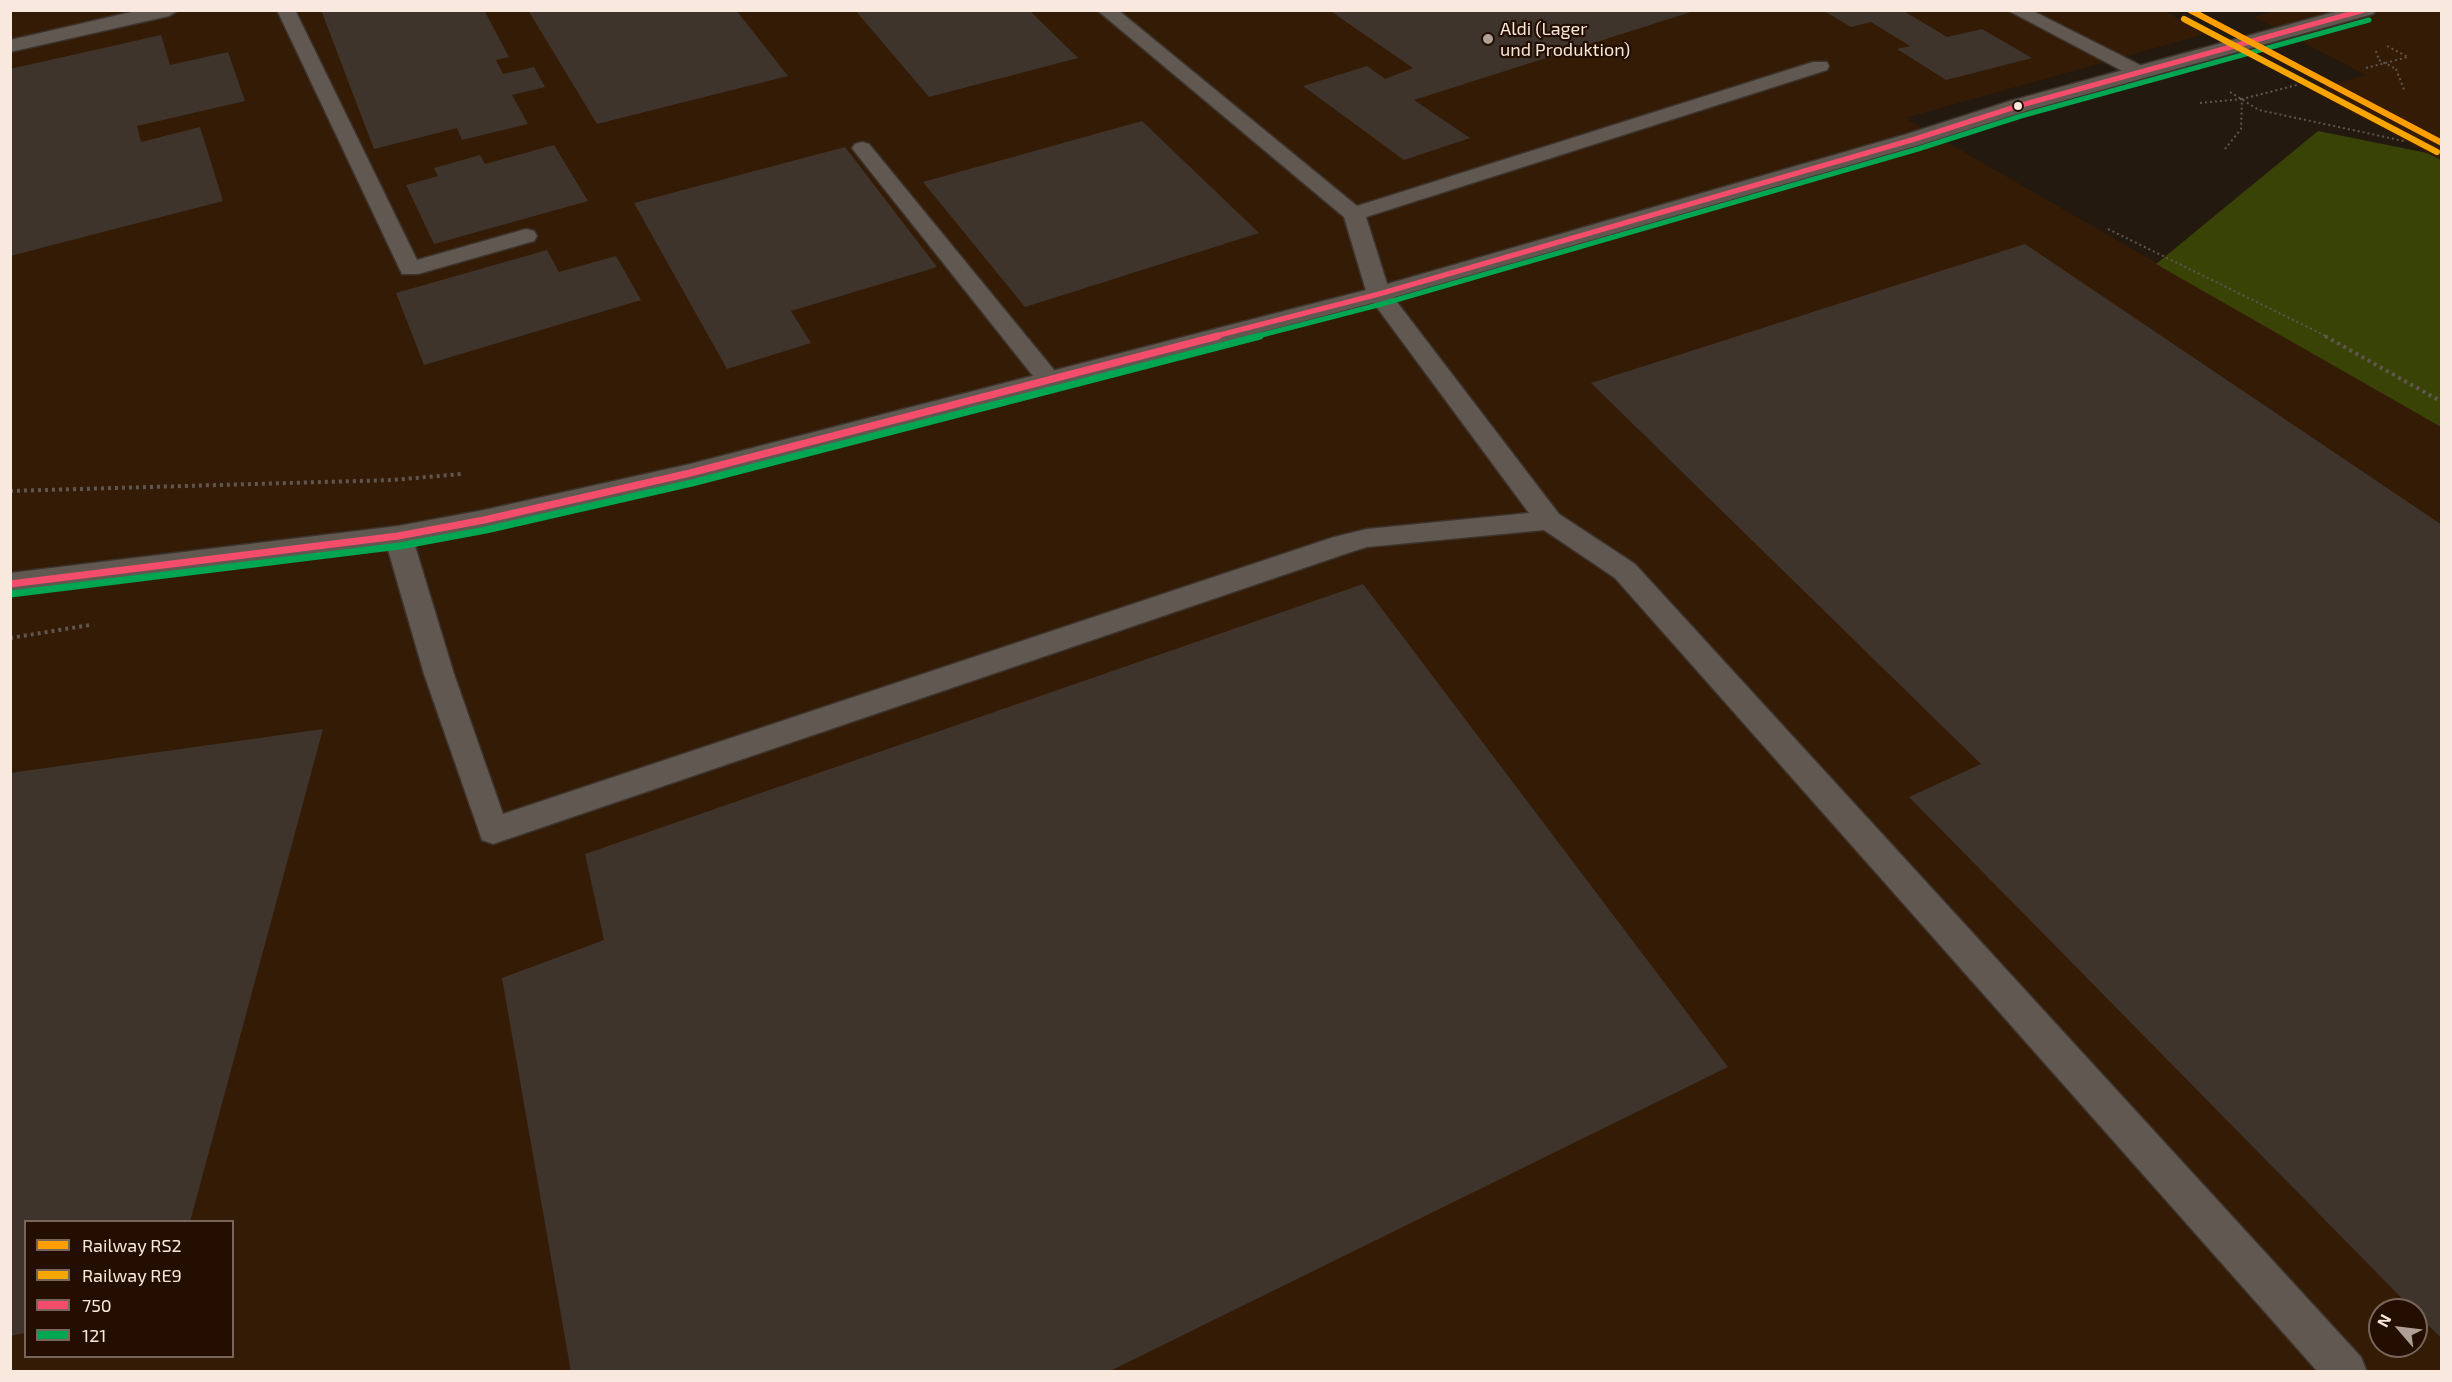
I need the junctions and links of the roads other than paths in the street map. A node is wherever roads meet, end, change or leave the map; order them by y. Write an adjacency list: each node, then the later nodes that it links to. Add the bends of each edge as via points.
1 (169, 10): 6 (street)
2 (286, 10): 11 (lane, via 410,269)
3 (1106, 10): 10 (lane)
4 (2016, 10): 8 (lane)
5 (2366, 10): 8 (street)
6 (10, 46)
7 (1820, 66): 10 (lane)
8 (2139, 72): 12 (street)
9 (862, 148): 13 (lane)
10 (1354, 214): 12 (lane)
11 (526, 236)
12 (1378, 294): 13 (street); 14 (lane)
13 (1050, 381): 15 (street, via 690,473)
14 (1549, 520): 15 (lane, via 1367,538 1344,544 493,831 439,674); 17 (lane, via 1625,571)
15 (398, 536): 16 (street)
16 (10, 584)
17 (2346, 1371)

